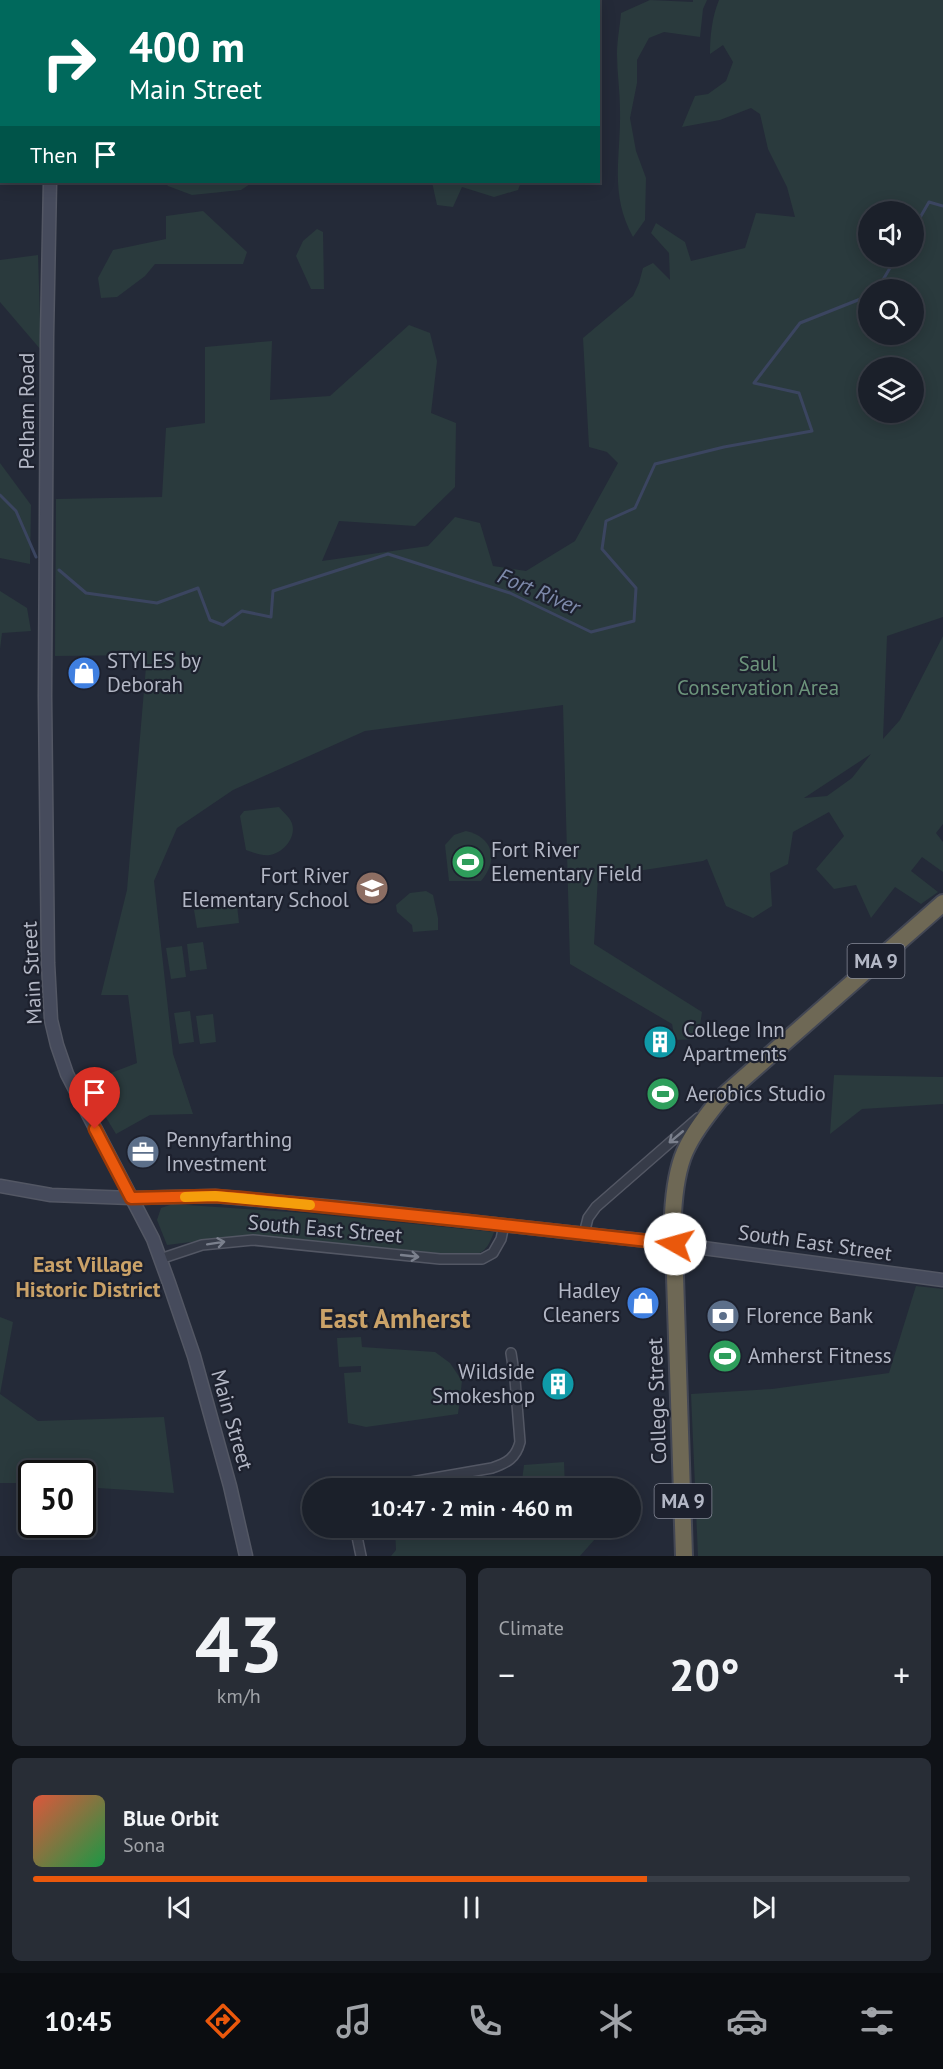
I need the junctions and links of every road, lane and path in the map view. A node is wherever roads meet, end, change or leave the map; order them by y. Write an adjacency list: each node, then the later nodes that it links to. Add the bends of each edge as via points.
1 (50, 183): 2 (main road, Pelham Road)
2 (45, 640): 6 (main road, Main Street, via 51,1020 67,1074)
3 (943, 903): 4 (highway, MA 9)
4 (720, 1099): 8 (street, one-way to 8, via 611,1192 588,1218); 9 (highway, MA 9, via 692,1135 680,1163 674,1185)
5 (0, 1186): 6 (main road, South East Street, via 51,1196)
6 (131, 1198): 7 (main road, South East Street, via 215,1196); 10 (main road, Main Street)
7 (504, 1225): 8 (main road, South East Street); 10 (street, South East Street, one-way to 7, via 202,1245 253,1240 440,1259 482,1259 493,1253)
8 (584, 1234): 9 (main road, South East Street)
9 (675, 1244): 11 (main road, South East Street); 17 (highway, College Street / MA 9)
10 (160, 1259): 15 (main road, Main Street, via 194,1356)
11 (943, 1280)
12 (511, 1353): 13 (street, via 518,1450 506,1463 492,1468)
13 (434, 1478)
14 (357, 1538): 16 (street)
15 (246, 1556)
16 (361, 1556)
17 (684, 1556)

